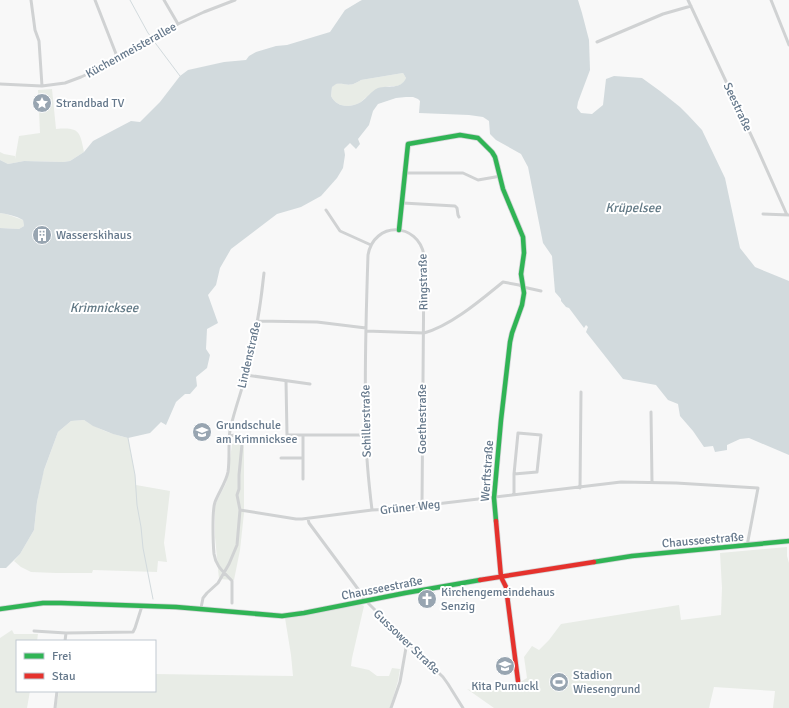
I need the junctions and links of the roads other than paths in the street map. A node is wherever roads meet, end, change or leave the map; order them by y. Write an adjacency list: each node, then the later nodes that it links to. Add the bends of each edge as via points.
1 (31, 0): 13 (street, via 39,41)
2 (95, 0): 11 (street)
3 (164, 0): 8 (street)
4 (233, 0): 8 (street, Küchenmeisterallee)
5 (688, 0): 7 (street, Seestraße)
6 (771, 0): 10 (street)
7 (691, 6): 9 (street, via 663,14); 19 (street, Seestraße)
8 (178, 24): 11 (street, Küchenmeisterallee)
9 (598, 42)
10 (789, 45)
11 (118, 59): 13 (street, Küchenmeisterallee, via 81,78)
12 (0, 84): 13 (street, Küchenmeisterallee)
13 (42, 86)
14 (405, 173): 15 (street, via 462,173 478,180); 15 (main road, Werftstraße, via 408,144 460,135 478,138 492,152); 16 (main road)
15 (501, 176): 24 (main road, Werftstraße, via 505,193 523,237)
16 (403, 203): 20 (street, via 455,206); 21 (main road)
17 (326, 210): 22 (street, via 340,231)
18 (763, 214): 19 (street, Seestraße)
19 (788, 215)
20 (460, 217)
21 (399, 230): 22 (street, via 382,233); 28 (street, Ringstraße, via 415,238 423,251)
22 (371, 245): 27 (street, via 368,255)
23 (264, 273): 26 (street, Lindenstraße)
24 (523, 287): 25 (street); 28 (street, via 503,282 446,324); 44 (main road, Werftstraße, via 522,305 512,333 508,357)
25 (541, 291)
26 (257, 321): 27 (street, via 317,322); 29 (street, Lindenstraße)
27 (366, 330): 28 (street); 35 (street, Schillerstraße)
28 (424, 332): 45 (street, Goethestraße)
29 (246, 375): 30 (street); 36 (street, Lindenstraße)
30 (286, 381): 31 (street); 34 (street, via 287,435)
31 (310, 384)
32 (581, 392): 42 (street)
33 (651, 412): 41 (street)
34 (303, 435): 35 (street); 38 (street)
35 (366, 435): 47 (street, Schillerstraße)
36 (229, 436): 46 (street, via 234,434 242,440 237,495); 51 (street, Lindenstraße, via 228,474 214,510 214,553 218,565)
37 (281, 458): 38 (street)
38 (303, 458): 40 (street)
39 (514, 474): 39 (street, via 518,432 541,435 537,472); 43 (street)
40 (303, 480)
41 (652, 482): 42 (street, Grüner Weg, via 622,482); 50 (street, Grüner Weg, via 758,488)
42 (580, 488): 43 (street, Grüner Weg)
43 (514, 494): 44 (street, Grüner Weg)
44 (494, 498): 45 (street, Grüner Weg); 52 (main road, Werftstraße)
45 (422, 505): 47 (street, Grüner Weg)
46 (240, 510): 48 (street, Grüner Weg); 51 (street, via 237,545)
47 (372, 510): 48 (street, Grüner Weg)
48 (308, 519): 53 (street, Gussower Straße)
49 (789, 542): 50 (main road, Chausseestraße)
50 (747, 546): 52 (main road, Chausseestraße, via 632,556)
51 (224, 572): 54 (street, Lindenstraße, via 232,581); 56 (street, via 218,583 203,598)
52 (501, 577): 53 (main road, Chausseestraße); 62 (main road, Werftstraße, via 506,587)
53 (366, 601): 56 (main road, Chausseestraße, via 282,616); 61 (street, Gussower Straße)
54 (232, 603)
55 (142, 606): 56 (main road, Chausseestraße); 57 (main road, Chausseestraße, via 43,604); 59 (street, via 133,632)
56 (201, 608)
57 (0, 609)
58 (34, 631): 59 (street)
59 (66, 633): 60 (street)
60 (66, 640)
61 (407, 642): 65 (street, via 400,682); 66 (street, Gussower Straße, via 443,677)
62 (518, 681)
63 (57, 692): 64 (street)
64 (55, 708)
65 (392, 708)
66 (463, 708)

